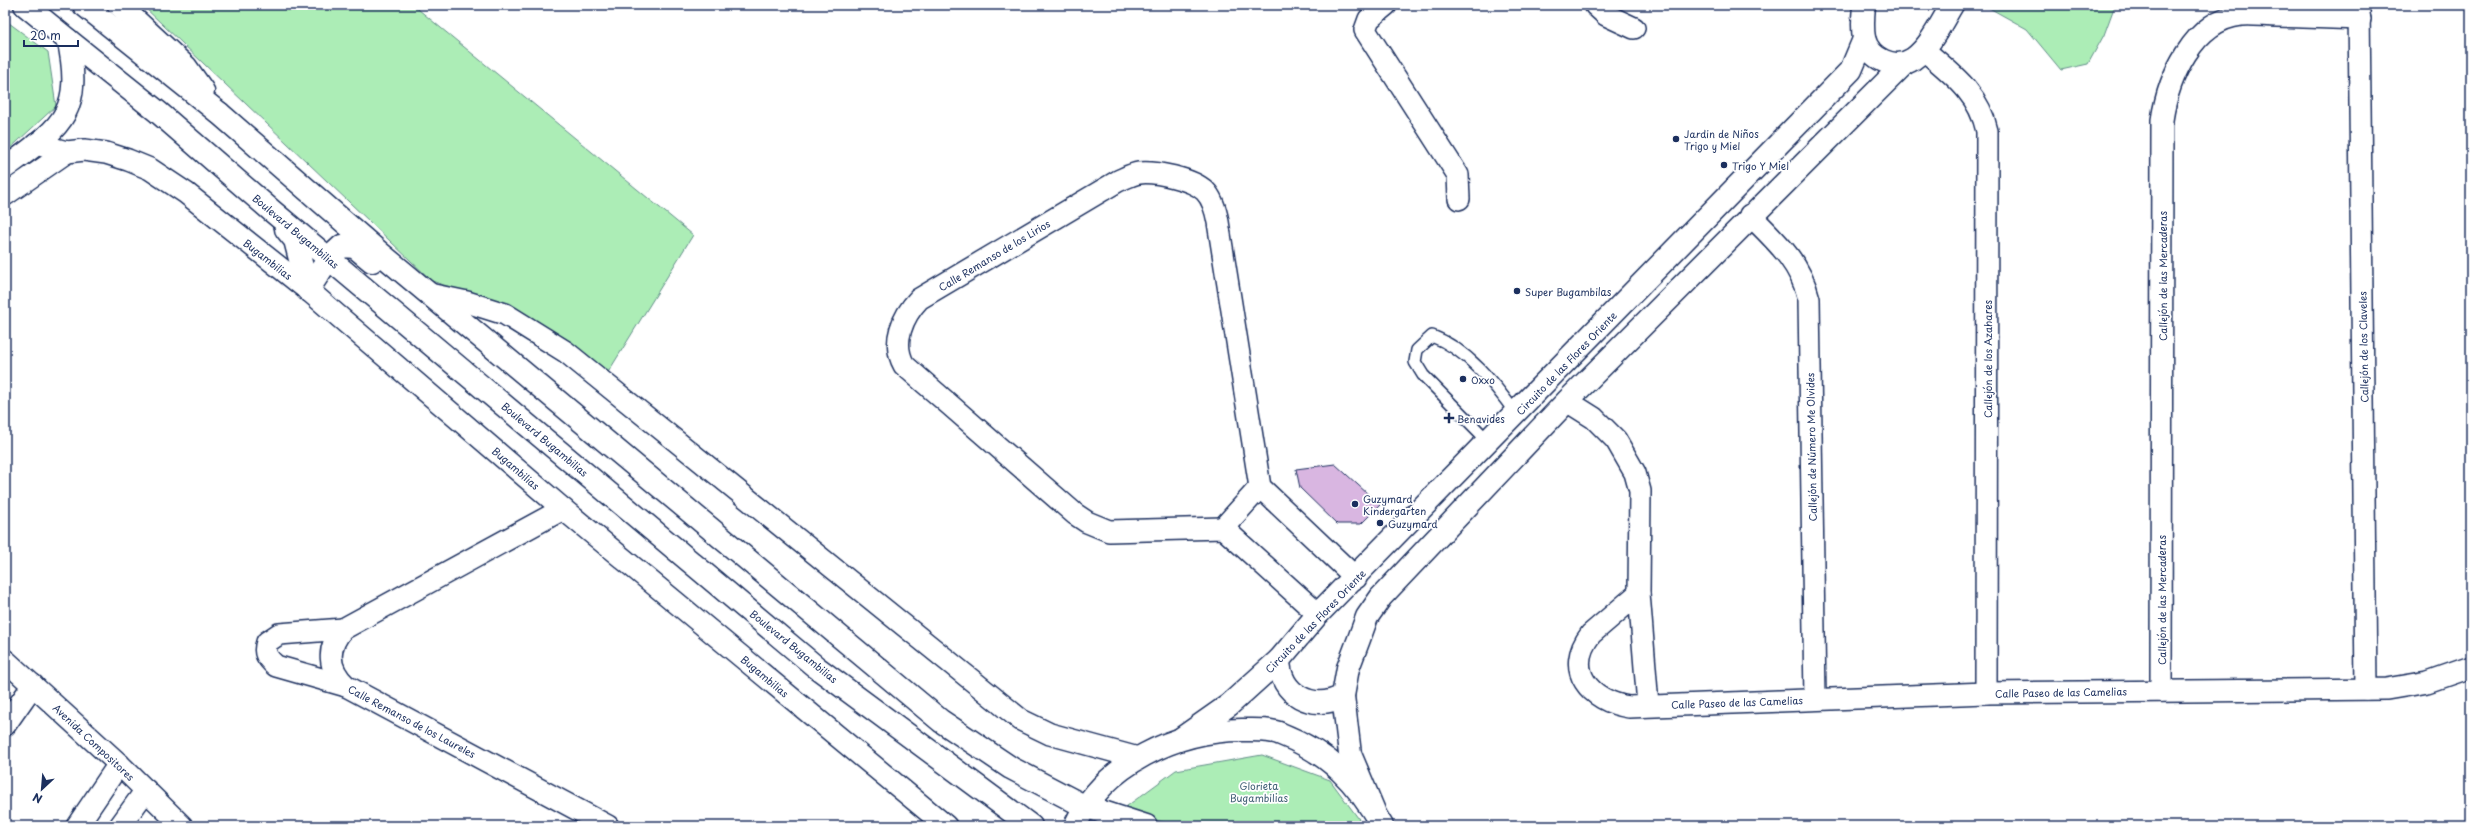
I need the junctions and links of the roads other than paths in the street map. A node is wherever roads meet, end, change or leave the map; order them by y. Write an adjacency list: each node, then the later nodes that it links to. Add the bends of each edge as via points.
1 (26, 5): 12 (main road, Boulevard Bugambilias)
2 (49, 5): 12 (main road)
3 (84, 5): 15 (main road)
4 (119, 5): 15 (main road, via 186,67)
5 (1386, 5): 20 (street, via 1368,19 1365,30 1458,176)
6 (1595, 5): 10 (street, via 1606,15)
7 (1864, 5): 11 (main road)
8 (1952, 5): 13 (main road)
9 (2360, 12): 41 (street, Callejón de los Claveles); 42 (street, Callejón de las Mercaderas, via 2240,15 2219,23 2195,43 2176,70 2169,86 2162,120)
10 (1634, 28)
11 (1864, 39): 14 (main road, via 1878,57 1894,64); 27 (main road, Circuito de las Flores Oriente, via 1851,70)
12 (68, 40): 16 (street, via 74,66 69,106 54,131); 21 (main road, Boulevard Bugambilias, via 158,112)
13 (1924, 50): 14 (main road); 43 (street, Callejón de los Azahares, via 1965,85 1981,109 1987,131)
14 (1904, 64): 22 (main road)
15 (219, 113): 24 (main road)
16 (36, 144): 17 (street); 18 (street)
17 (66, 152): 19 (street); 25 (street, Bugambilias, via 84,150 106,153 150,169 186,192)
18 (5, 168)
19 (5, 195)
20 (1459, 199)
21 (272, 211): 23 (main road, Boulevard Bugambilias); 25 (main road, via 295,240)
22 (1750, 215): 26 (main road); 45 (street, Callejón de Número Me Olvides, via 1795,264 1802,275 1808,299)
23 (329, 258): 24 (main road, via 342,246 351,245 390,273); 25 (main road); 59 (main road, Boulevard Bugambilias, via 816,666)
24 (423, 288): 49 (street, via 505,314 566,352 1021,720 1050,734); 52 (main road, via 941,721 1011,768)
25 (308, 290): 30 (street, Bugambilias)
26 (1567, 401): 33 (street, via 1588,413 1606,428 1635,473 1640,491); 44 (main road, via 1381,597 1367,617 1348,668)
27 (1516, 414): 28 (main road, Circuito de las Flores Oriente); 28 (lane, via 1487,376 1446,341 1432,336 1417,350 1414,362 1423,375)
28 (1489, 442): 32 (main road, Circuito de las Flores Oriente)
29 (1260, 487): 31 (street); 31 (street, Calle Remanso de los Lirios, via 1214,204 1204,190 1189,182 1138,173 1118,181 919,299 910,309 898,345 899,357 904,365 1075,514 1109,531); 32 (street)
30 (563, 509): 35 (street); 58 (street, Bugambilias)
31 (1223, 528): 34 (street)
32 (1356, 578): 34 (main road, Circuito de las Flores Oriente)
33 (1639, 593): 46 (street); 46 (street, Calle Paseo de las Camelias, via 1588,638 1582,650 1580,670 1582,680 1590,689 1610,702 1629,706)
34 (1318, 614): 37 (main road, Circuito de las Flores Oriente)
35 (343, 629): 40 (street, Calle Remanso de los Laureles, via 333,644 331,661 334,671); 40 (street, via 279,634 267,642 265,650 267,659 276,666)
36 (5, 660): 39 (street, Avenida Compositores)
37 (1279, 660): 44 (main road, via 1284,682 1300,698 1317,703); 48 (main road, Circuito de las Flores Oriente, via 1230,705)
38 (2471, 667): 41 (street, Calle Paseo de las Camelias, via 2428,682)
39 (33, 685): 47 (street); 50 (street, Avenida Compositores)
40 (346, 686): 57 (street, Calle Remanso de los Laureles)
41 (2366, 689): 42 (street, Calle Paseo de las Camelias)
42 (2161, 691): 43 (street, Calle Paseo de las Camelias)
43 (1986, 693): 45 (street, Calle Paseo de las Camelias)
44 (1343, 696): 53 (main road, via 1350,754)
45 (1815, 699): 46 (street, Calle Paseo de las Camelias)
46 (1648, 705)
47 (5, 725)
48 (1182, 738): 49 (main road); 53 (main road, via 1230,730 1280,733 1315,750 1344,772)
49 (1138, 758): 52 (main road, via 1105,784)
50 (119, 764): 51 (street, Avenida Compositores); 54 (street)
51 (146, 790): 55 (street); 56 (street, Avenida Compositores)
52 (1084, 806): 60 (main road); 61 (main road)
53 (1378, 819)
54 (86, 823)
55 (120, 826)
56 (182, 826)
57 (608, 826)
58 (946, 826)
59 (1031, 826)
60 (1075, 826)
61 (1146, 826)

